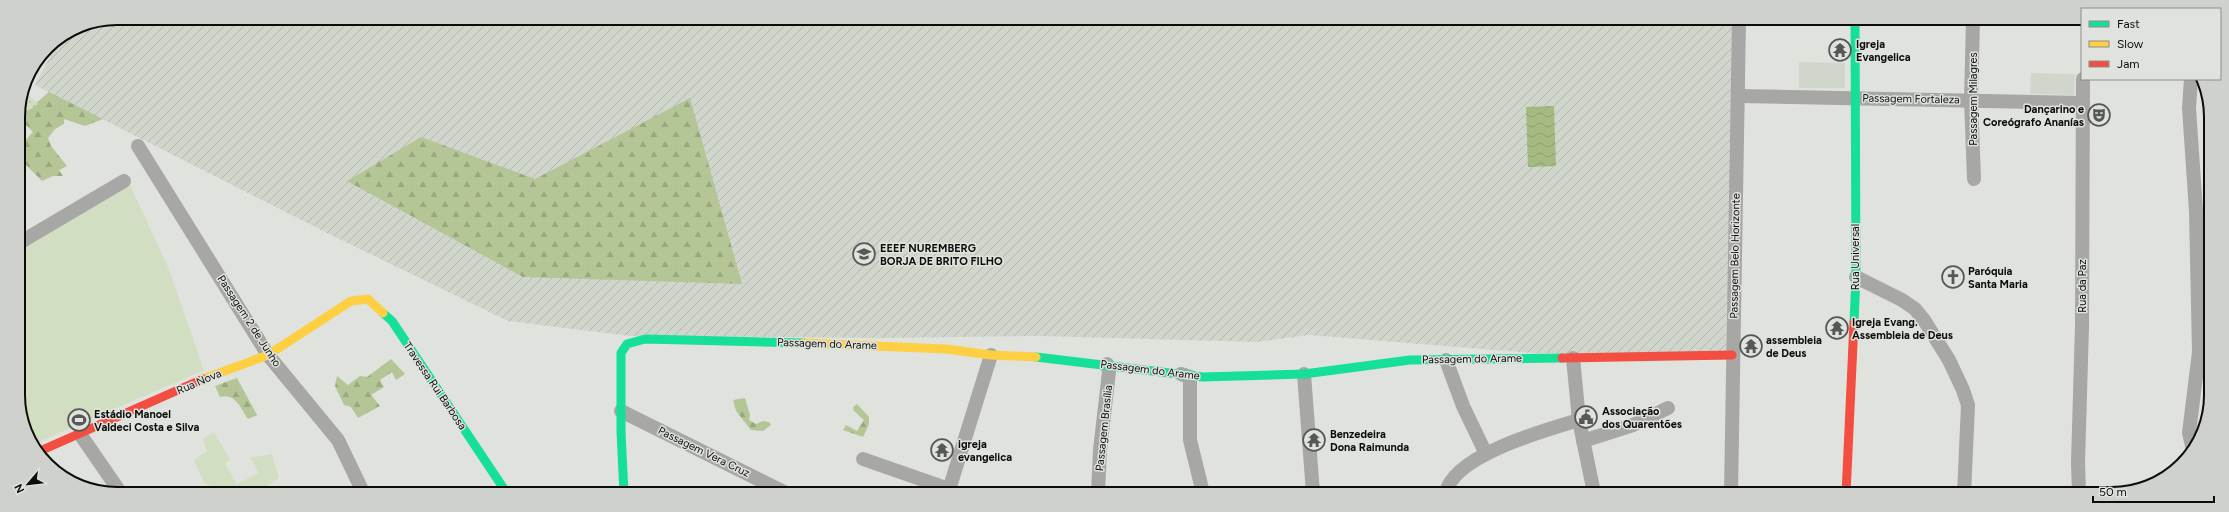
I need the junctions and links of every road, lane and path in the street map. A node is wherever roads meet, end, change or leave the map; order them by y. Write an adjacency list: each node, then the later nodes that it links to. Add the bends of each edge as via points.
1 (1740, 25): 6 (street, Passagem Belo Horizonte)
2 (1855, 25): 7 (street, Rua Universal)
3 (1974, 25): 8 (street, Passagem Milagres)
4 (2083, 80): 9 (street, Rua da Paz)
5 (2191, 80): 13 (street, via 2188,108)
6 (1738, 96): 7 (street, Passagem Fortaleza); 19 (street, Passagem Belo Horizonte)
7 (1854, 97): 8 (street, Passagem Fortaleza); 15 (street, Rua Universal)
8 (1971, 100): 9 (street, Passagem Fortaleza); 11 (street, Passagem Milagres)
9 (2083, 103): 49 (street, Rua da Paz)
10 (138, 146): 17 (street, Passagem 2 de Junho)
11 (1974, 179)
12 (124, 181): 14 (street)
13 (2202, 209): 30 (street, via 2199,352 2189,433)
14 (25, 239)
15 (1856, 277): 47 (street, Rua Universal); 48 (street, via 1915,309 1949,360 1968,405)
16 (351, 301): 17 (street, Rua Nova); 36 (street, Travessa Rui Barbosa, via 368,300 392,321)
17 (268, 355): 28 (street, Rua Nova, via 217,373); 35 (street, Passagem 2 de Junho, via 338,440)
18 (990, 355): 22 (street, Passagem do Arame); 26 (street, Passagem do Arame, via 900,346 645,339 627,344 621,353); 40 (street)
19 (1732, 355): 20 (street, Passagem do Arame); 46 (street, Passagem Belo Horizonte)
20 (1574, 358): 21 (street, Passagem do Arame); 27 (street)
21 (1446, 360): 24 (street, Passagem do Arame, via 1410,360); 32 (street, via 1463,406)
22 (1107, 364): 23 (street, Passagem do Arame); 41 (street, Passagem Brasília, via 1109,372)
23 (1177, 373): 24 (street, Passagem do Arame, via 1203,377); 42 (street, via 1190,377 1190,440)
24 (1304, 374): 43 (street)
25 (1668, 408): 29 (street, via 1634,425)
26 (621, 411): 37 (street); 38 (street, Passagem Vera Cruz)
27 (1579, 420): 29 (street); 32 (street, via 1513,440)
28 (80, 434): 31 (street, Rua Nova); 34 (street)
29 (1583, 441): 45 (street)
30 (2191, 442)
31 (43, 450)
32 (1486, 454): 44 (street, via 1451,481)
33 (863, 459): 39 (street)
34 (117, 487)
35 (361, 487)
36 (503, 487)
37 (624, 487)
38 (774, 487)
39 (937, 487)
40 (949, 487)
41 (1098, 487)
42 (1202, 487)
43 (1313, 487)
44 (1448, 487)
45 (1593, 487)
46 (1731, 487)
47 (1846, 487)
48 (1964, 487)
49 (2079, 487)

